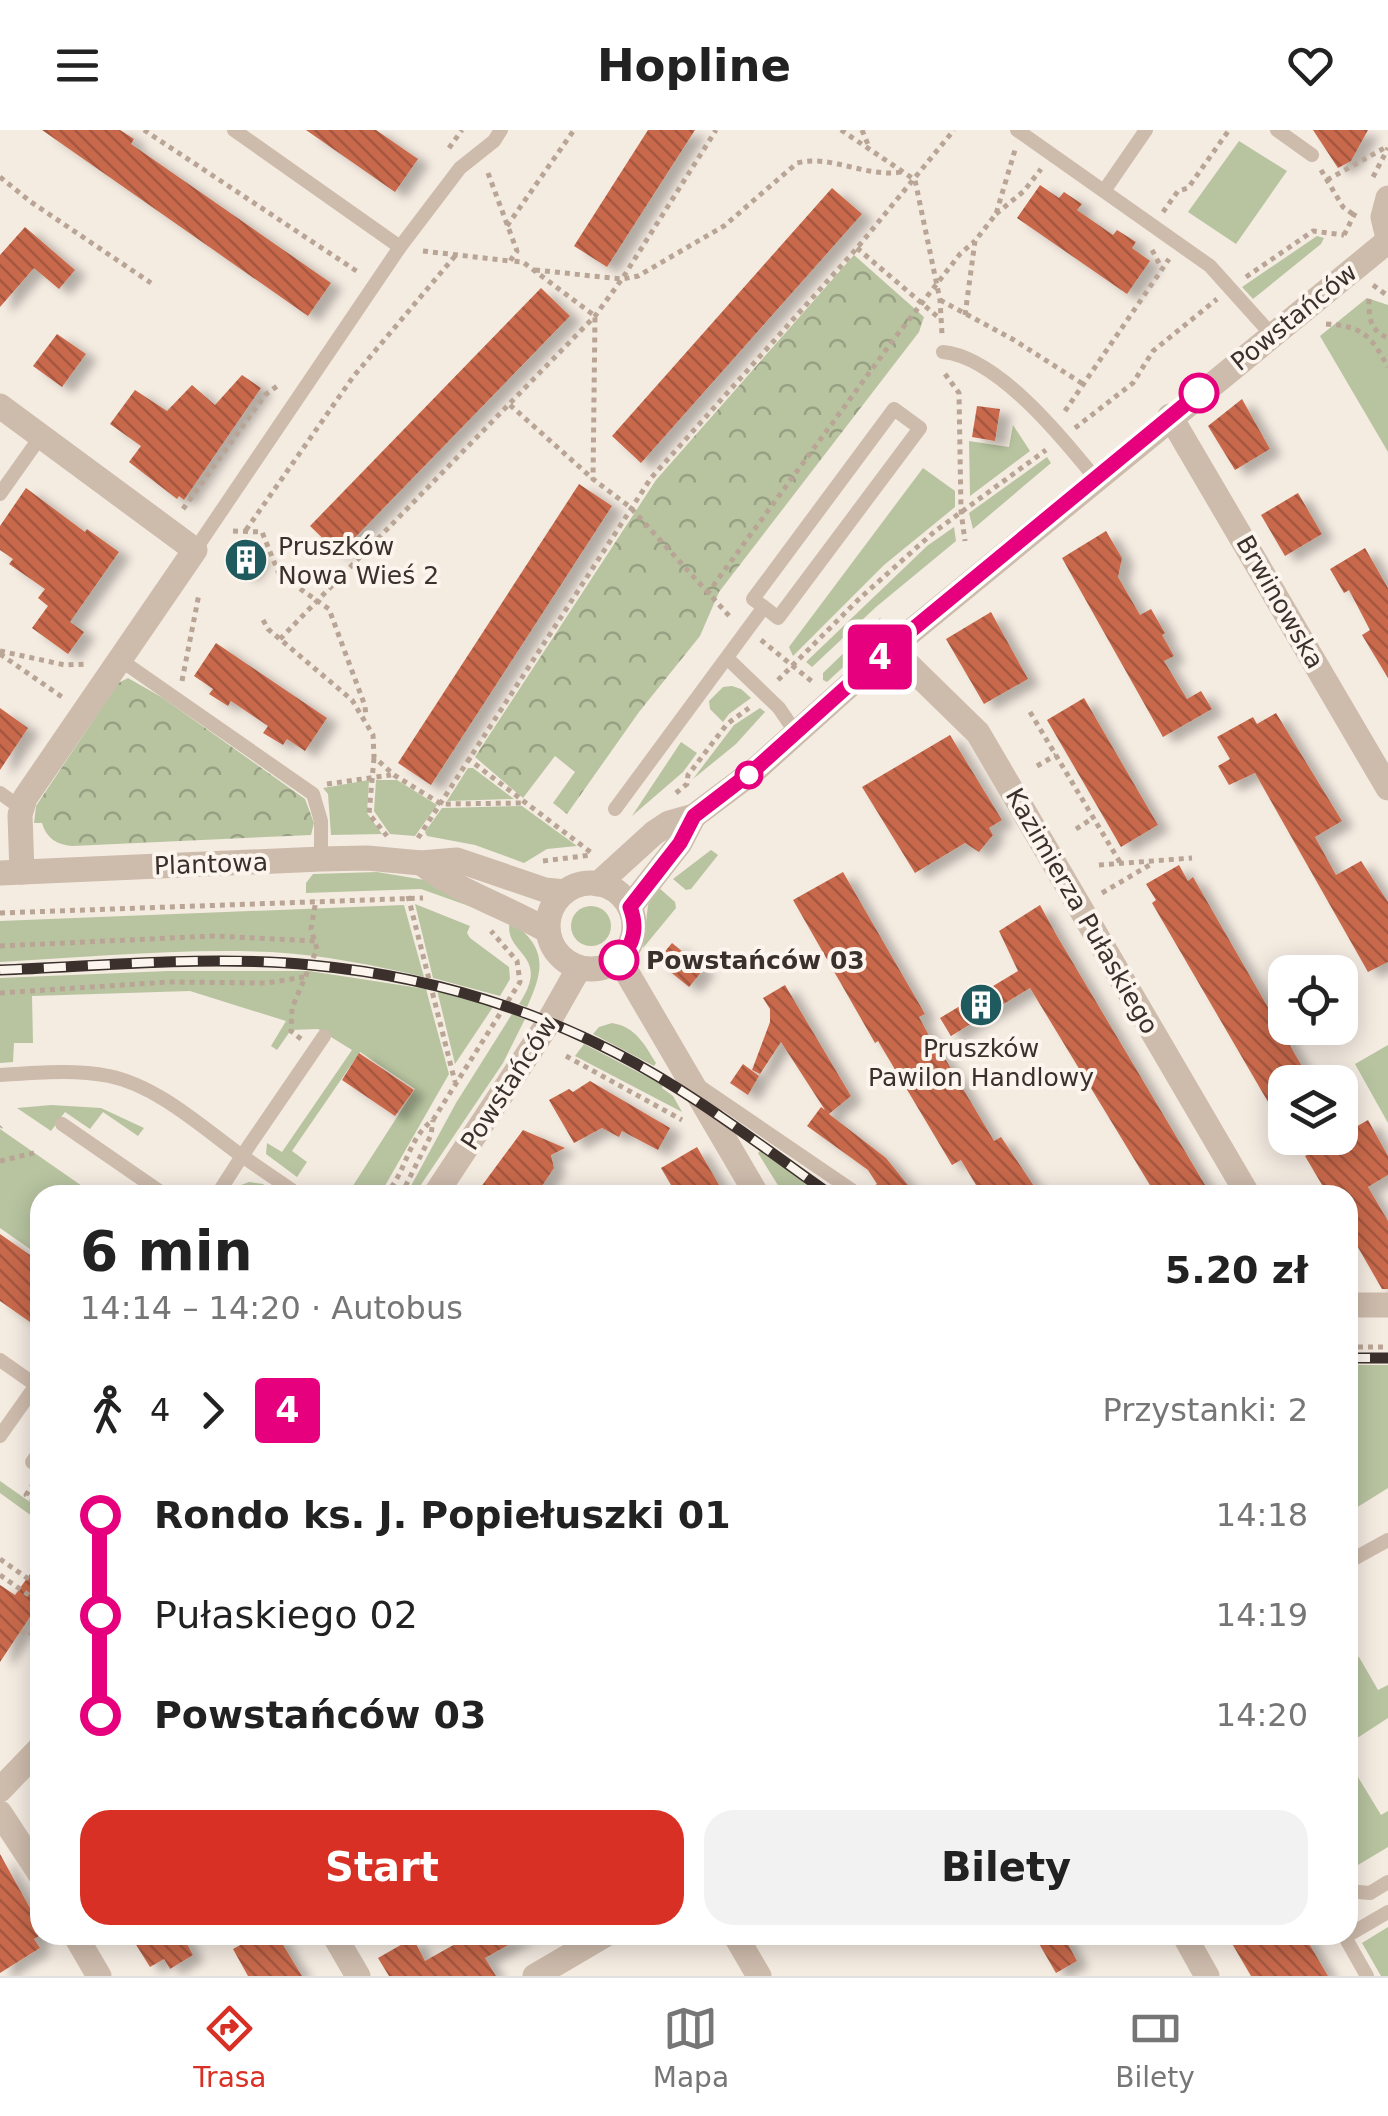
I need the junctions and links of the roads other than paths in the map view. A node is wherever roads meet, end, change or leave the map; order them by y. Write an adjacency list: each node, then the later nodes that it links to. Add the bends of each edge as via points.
1 (234, 130): 10 (lane)
2 (501, 130): 10 (lane, via 460,168)
3 (1146, 130): 7 (lane)
4 (1277, 130): 6 (lane)
5 (1020, 132): 7 (lane)
6 (1312, 155)
7 (1104, 191): 11 (lane, via 1210,266)
8 (1388, 198): 9 (street)
9 (1388, 240): 11 (street, Powstańców)
10 (400, 247): 18 (lane)
11 (1272, 335): 14 (street, Powstańców)
12 (943, 352): 16 (lane, via 961,354 1016,392)
13 (0, 406): 15 (street)
14 (1170, 416): 16 (street, Powstańców); 24 (street, Brwinowska)
15 (41, 436): 17 (lane); 18 (street)
16 (1094, 478): 20 (street, Powstańców)
17 (0, 494)
18 (196, 550): 22 (street)
19 (764, 607): 19 (lane, via 778,618 920,428 894,409 753,599); 21 (lane)
20 (890, 648): 23 (street, Powstańców); 48 (street, Kazimierza Pułaskiego, via 978,733)
21 (727, 658): 23 (lane); 26 (lane)
22 (109, 661): 25 (street); 29 (lane, via 176,698 309,791 319,807)
23 (796, 733): 27 (street, Powstańców)
24 (1388, 788)
25 (10, 801): 30 (street)
26 (615, 809)
27 (694, 816): 31 (street, Powstańców, via 669,823); 33 (street, Powstańców)
28 (419, 852): 29 (street, Plantowa); 32 (street, Plantowa); 34 (street, Plantowa, via 447,881)
29 (322, 859): 30 (street, Plantowa)
30 (11, 872)
31 (598, 884): 32 (street); 33 (street)
32 (565, 892): 34 (street, via 551,909)
33 (630, 907): 35 (street, via 632,939)
34 (548, 930): 36 (street, via 558,954)
35 (619, 960): 36 (street); 39 (street)
36 (579, 968): 45 (street, Powstańców)
37 (324, 1036): 41 (lane)
38 (0, 1075): 41 (lane, via 62,1072 120,1079)
39 (691, 1081): 46 (street); 47 (lane)
40 (62, 1124): 42 (lane)
41 (242, 1156): 43 (lane); 44 (lane)
42 (151, 1185)
43 (223, 1185)
44 (284, 1185)
45 (442, 1185)
46 (751, 1185)
47 (845, 1185)
48 (1242, 1185)
49 (1358, 1305): 50 (street)
50 (1388, 1305)
51 (0, 1360): 52 (lane)
52 (30, 1381)
53 (30, 1397): 54 (lane)
54 (0, 1436)
55 (1388, 1540): 56 (lane)
56 (1358, 1556)
57 (30, 1758): 58 (street)
58 (0, 1790)
59 (0, 1813): 60 (street)
60 (30, 1859)
61 (1388, 1882): 62 (lane)
62 (1358, 1892)
63 (1388, 1912): 64 (lane)
64 (1358, 1930)
65 (81, 1945): 71 (street)
66 (340, 1945): 72 (street)
67 (588, 1945): 73 (street)
68 (741, 1945): 74 (street)
69 (1190, 1945): 75 (street)
70 (1348, 1945): 76 (lane)
71 (99, 1976)
72 (358, 1976)
73 (535, 1976)
74 (759, 1976)
75 (1207, 1976)
76 (1367, 1976)

